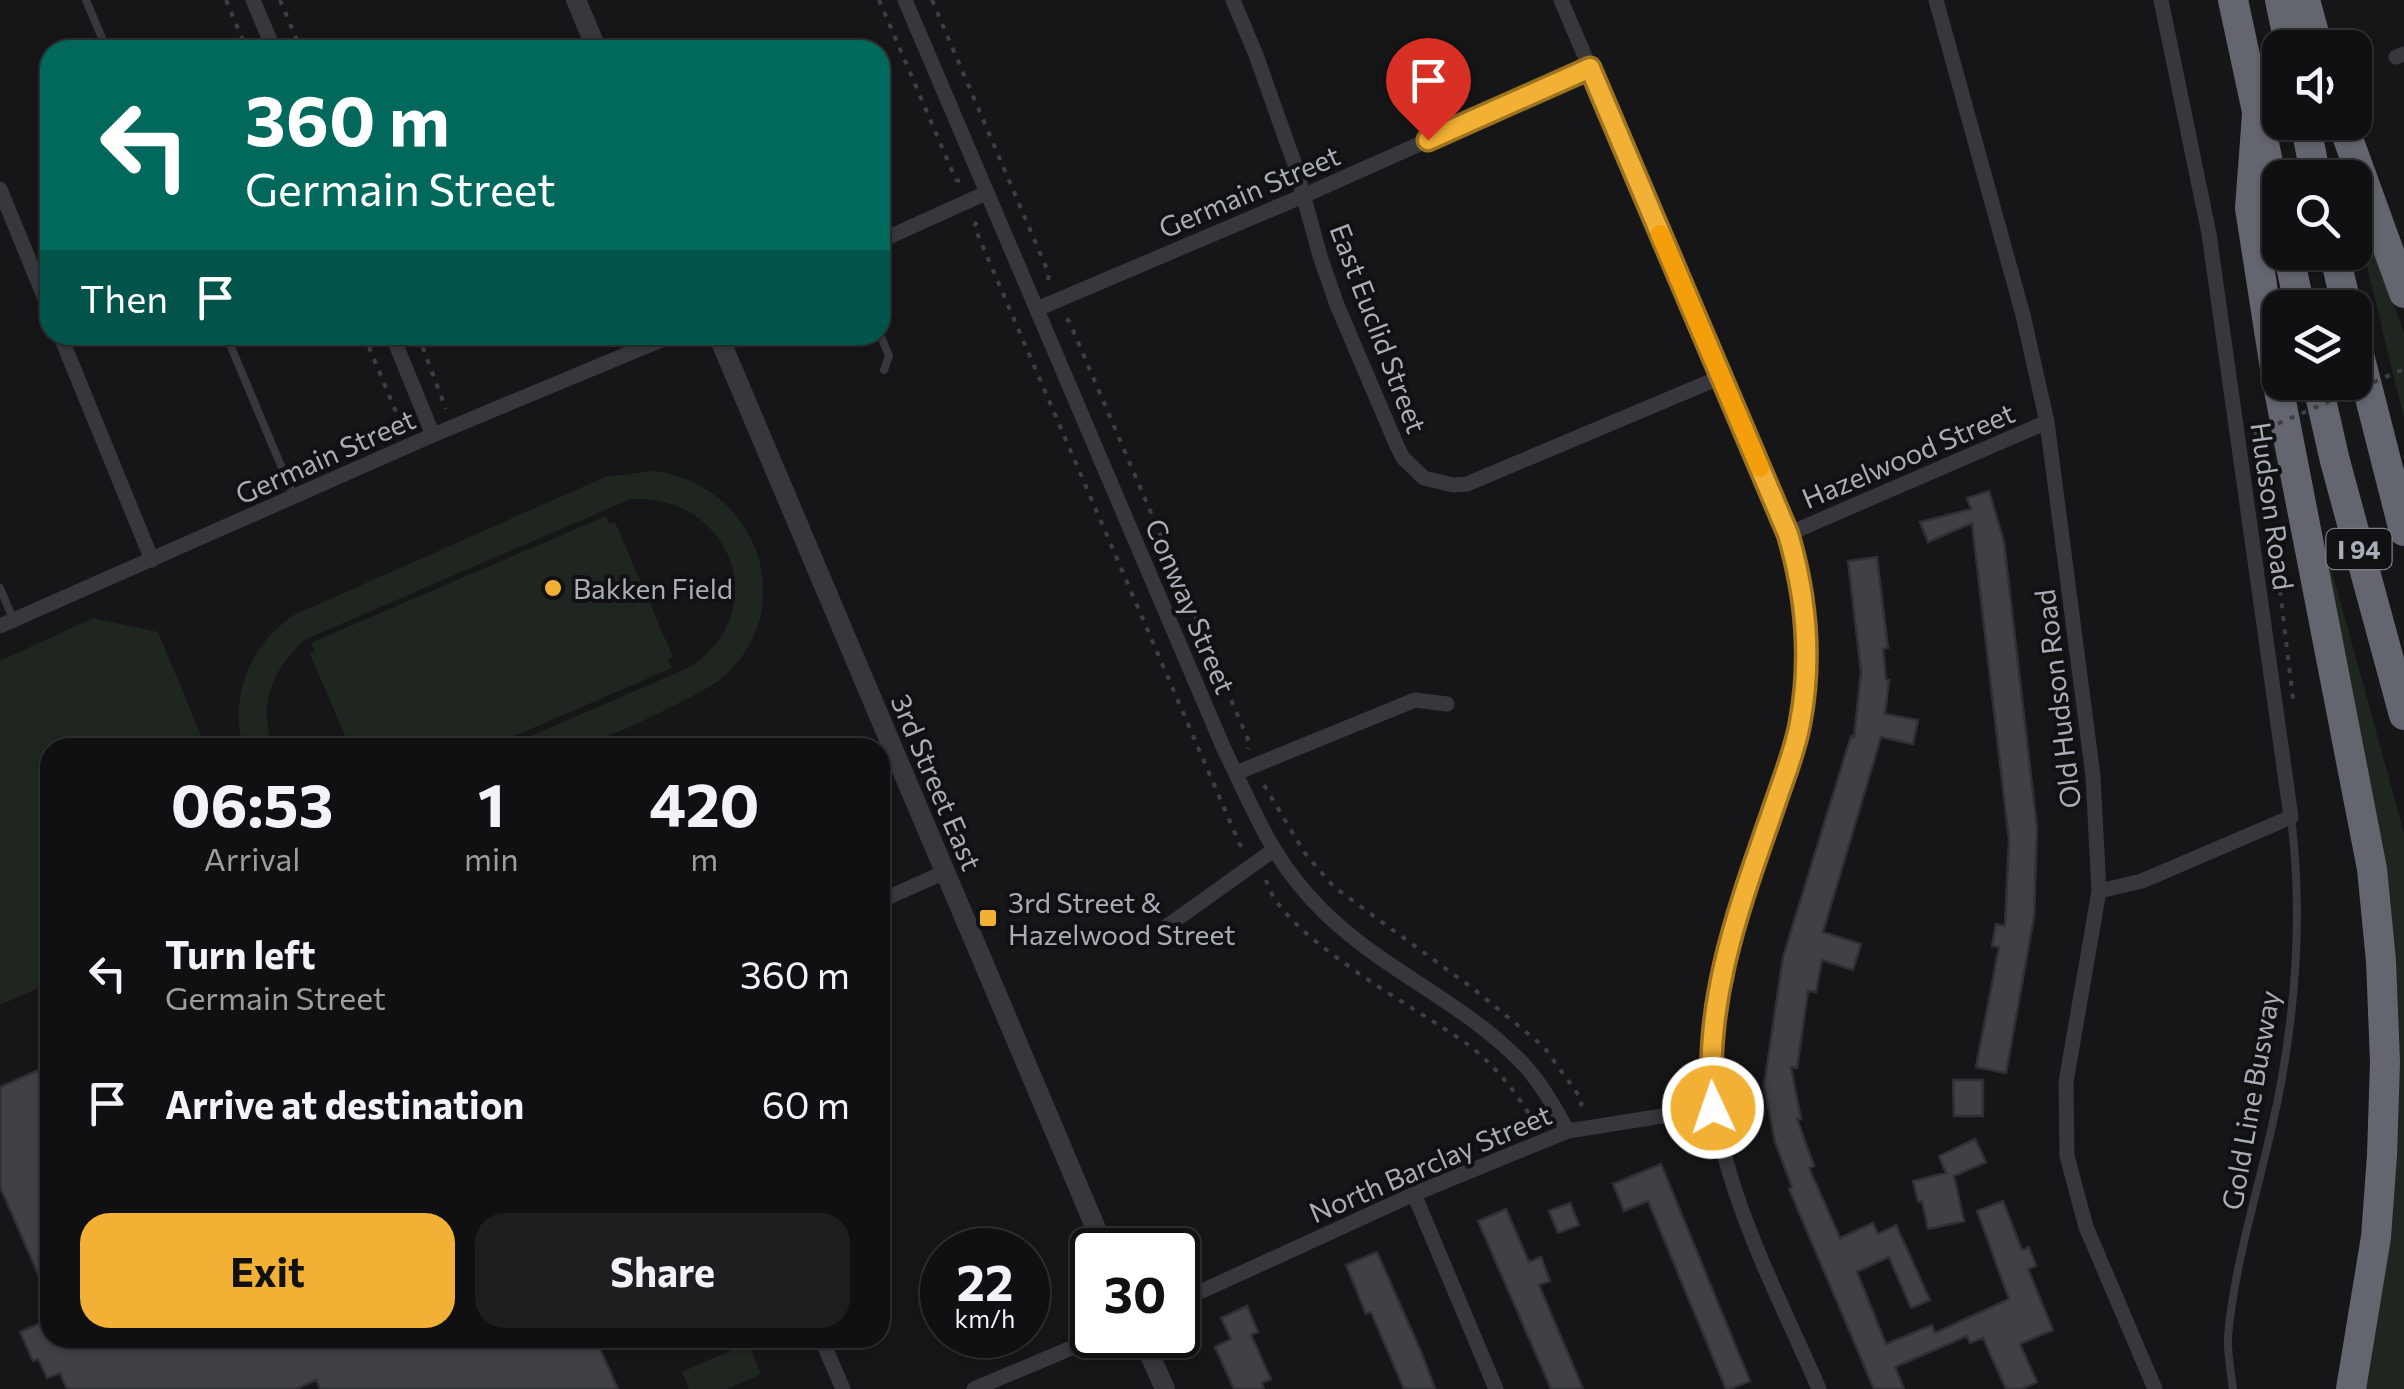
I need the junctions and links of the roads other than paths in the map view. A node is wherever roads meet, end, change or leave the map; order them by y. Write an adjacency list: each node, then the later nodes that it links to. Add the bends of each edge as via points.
1 (86, 0): 14 (lane)
2 (254, 0): 15 (street)
3 (576, 0): 16 (street)
4 (905, 0): 22 (street, Conway Street)
5 (1232, 0): 23 (street, East Euclid Street)
6 (1561, 0): 17 (street)
7 (1936, 0): 38 (street, Old Hudson Road)
8 (2162, 0): 51 (street, Hudson Road, via 2209,234)
9 (2233, 0): 18 (highway)
10 (2280, 0): 12 (highway)
11 (2305, 0): 13 (highway)
12 (2286, 30)
13 (2313, 30)
14 (103, 40)
15 (270, 40)
16 (593, 40)
17 (1590, 68): 23 (street, Germain Street); 35 (street)
18 (2257, 114): 20 (highway); 72 (highway, via 2250,208 2372,869 2381,961 2382,1155)
19 (2349, 140): 26 (highway)
20 (2267, 160)
21 (0, 189): 25 (street)
22 (986, 193): 24 (street); 27 (street, Conway Street)
23 (1302, 196): 27 (street, Germain Street); 35 (street, East Euclid Street, via 1337,305 1397,446 1424,478 1452,485 1482,479)
24 (890, 236)
25 (40, 287)
26 (2404, 293)
27 (1037, 309): 50 (street, Conway Street)
28 (64, 345): 43 (street)
29 (230, 345): 40 (lane)
30 (396, 345): 39 (street)
31 (649, 345): 39 (street, Germain Street)
32 (722, 345): 48 (street, 3rd Street East)
33 (884, 345): 34 (lane)
34 (884, 370)
35 (1721, 377): 42 (street)
36 (2321, 400): 47 (highway, I 94)
37 (2371, 400): 41 (highway, I 94)
38 (2047, 422): 42 (street, Hazelwood Street); 54 (street, Old Hudson Road, via 2093,776)
39 (433, 435): 40 (street, Germain Street)
40 (295, 498): 43 (street, Germain Street)
41 (2404, 531)
42 (1788, 534): 57 (street, via 1806,633 1800,722 1715,998)
43 (152, 560): 45 (street, Germain Street)
44 (0, 588): 45 (lane)
45 (7, 623)
46 (1447, 704): 50 (street, via 1415,700)
47 (2404, 715)
48 (888, 738)
49 (890, 742): 53 (street, 3rd Street East)
50 (1236, 774): 52 (street, Conway Street)
51 (2291, 817): 54 (street, via 2142,881); 71 (lane, Gold Line Busway, via 2296,967 2282,1082 2228,1340)
52 (1272, 850): 56 (street); 58 (street, Conway Street, via 1324,913 1508,1048)
53 (945, 872): 55 (street); 60 (street, 3rd Street East)
54 (2098, 891): 70 (street, Old Hudson Road, via 2066,1082 2067,1156 2086,1226)
55 (890, 896)
56 (1163, 928)
57 (1713, 1108): 58 (street, North Barclay Street); 69 (street, via 1736,1195)
58 (1568, 1132): 59 (street, North Barclay Street)
59 (1414, 1194): 61 (street, North Barclay Street); 68 (street)
60 (1096, 1228)
61 (1200, 1292)
62 (825, 1348): 65 (street)
63 (1070, 1348): 66 (street)
64 (1151, 1358): 67 (street)
65 (843, 1389)
66 (974, 1389)
67 (1165, 1389)
68 (1496, 1389)
69 (1818, 1389)
70 (2155, 1389)
71 (2233, 1389)
72 (2352, 1389)

